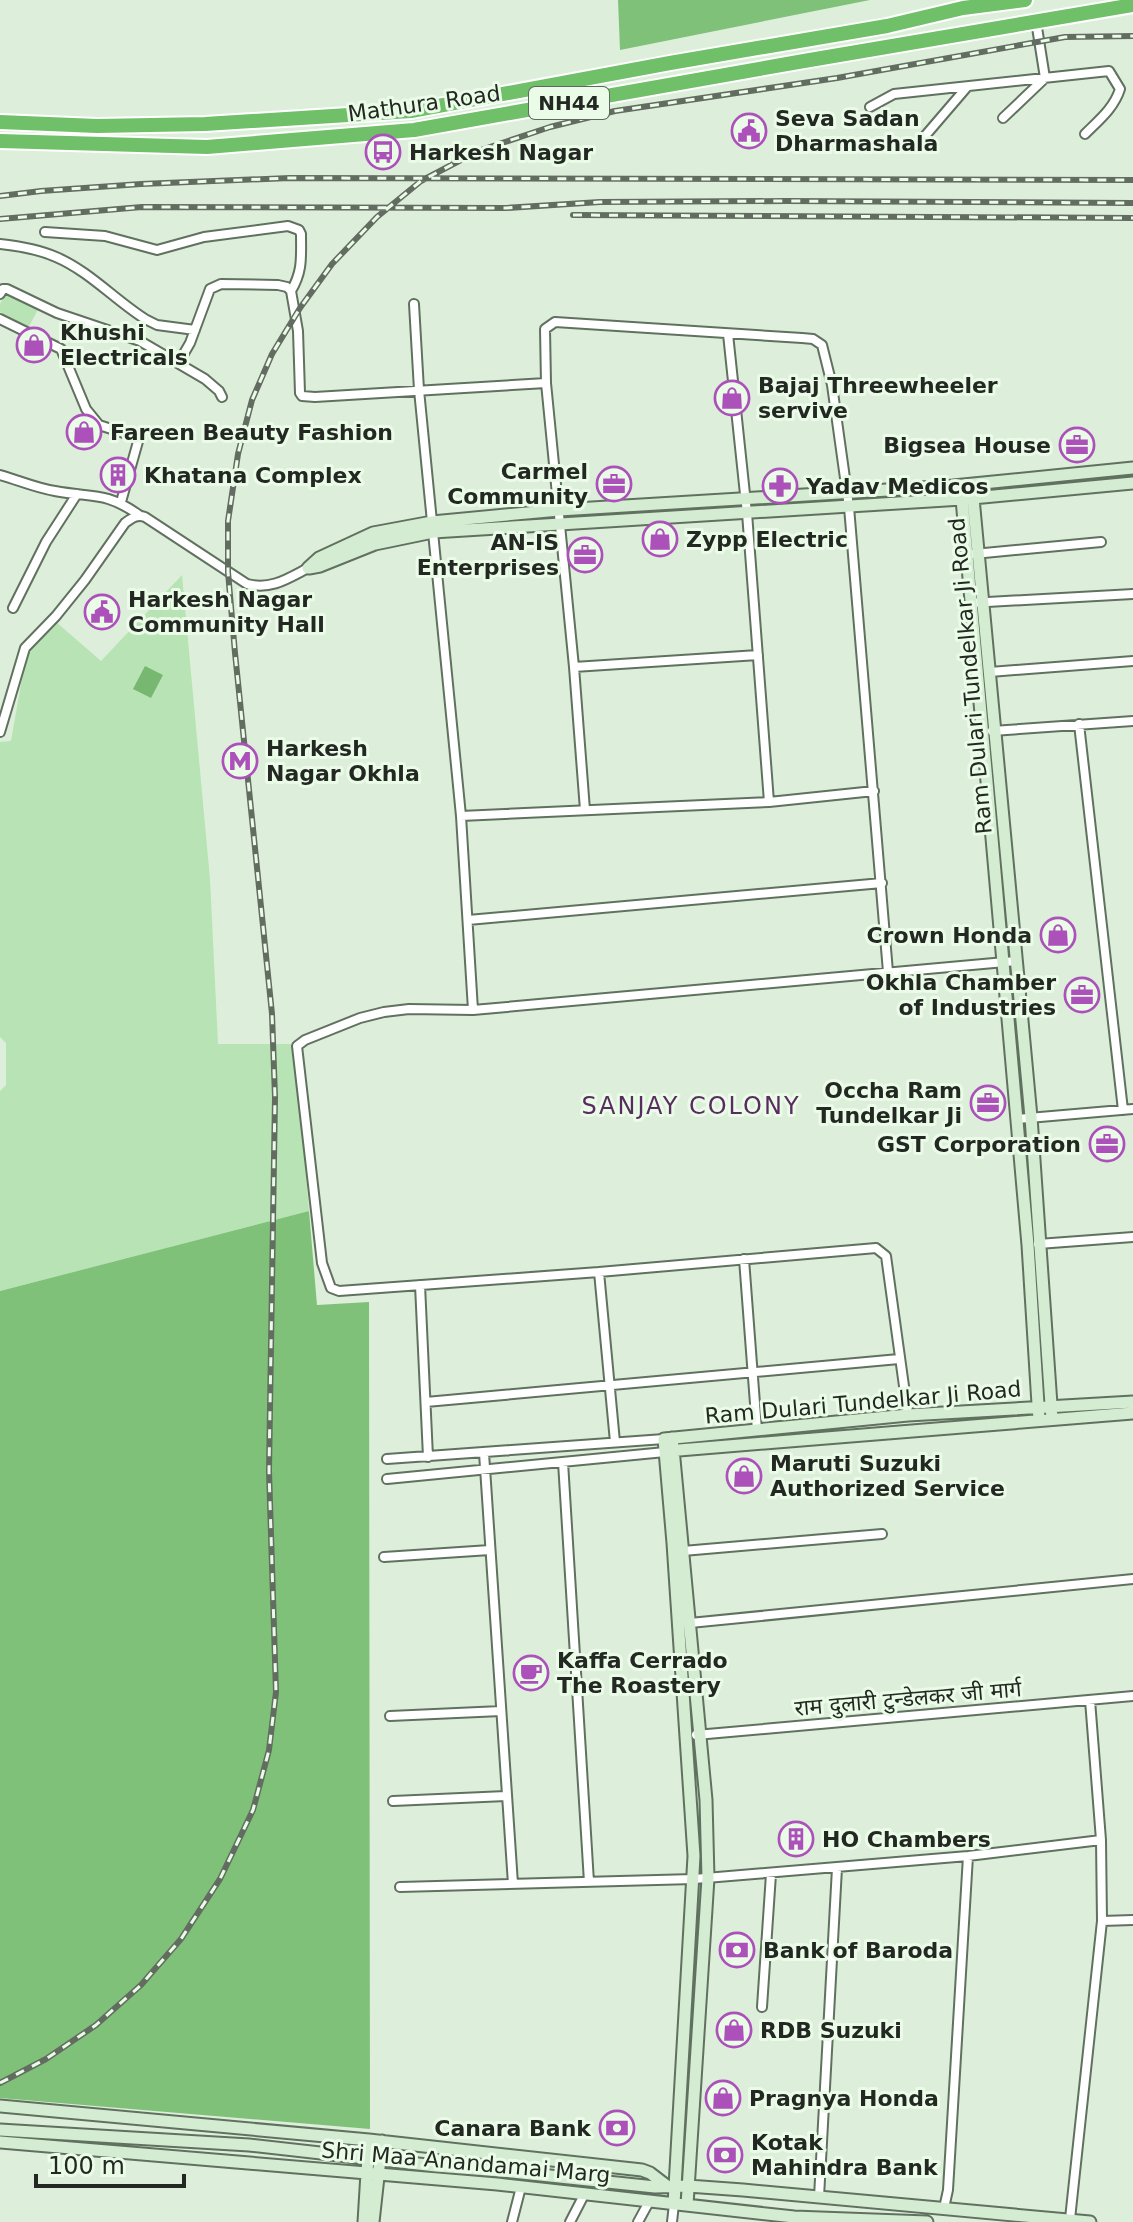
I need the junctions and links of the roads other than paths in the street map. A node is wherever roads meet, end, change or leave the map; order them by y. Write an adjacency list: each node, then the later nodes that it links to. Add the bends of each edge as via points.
1 (1025, 0): 8 (highway, Mathura Road / NH44, via 411,111 205,124)
2 (1133, 5): 3 (highway, Mathura Road / NH44)
3 (1036, 21): 4 (street); 11 (highway, Mathura Road / NH44, via 414,130 207,147)
4 (1045, 78): 5 (street); 7 (street); 9 (street, via 1109,71 1120,89 1118,97)
5 (967, 86): 6 (street, via 894,94); 10 (street)
6 (870, 107)
7 (1003, 118)
8 (0, 122)
9 (1085, 134)
10 (925, 136)
11 (0, 141)
12 (45, 232): 14 (street, via 105,236 157,250 204,237 288,226 301,234 300,274)
13 (0, 244): 18 (street, via 56,256 145,319)
14 (291, 291): 18 (street, via 278,285 214,286); 22 (street, via 302,396)
15 (0, 294): 20 (street, via 7,289 42,307 140,341)
16 (414, 304): 22 (street)
17 (0, 319): 32 (street, via 61,349 86,409 99,425 139,438)
18 (195, 330): 20 (street)
19 (728, 334): 21 (street, via 555,322 544,334); 28 (street, via 813,339 822,345); 31 (street)
20 (179, 362): 23 (street)
21 (546, 383): 22 (street); 34 (street)
22 (419, 390): 38 (street)
23 (222, 397)
24 (1133, 468): 27 (street)
25 (0, 475): 29 (street)
26 (1133, 483): 30 (street)
27 (967, 485): 28 (street); 30 (street, Ram Dulari Tundelkar Ji Road)
28 (848, 493): 31 (street); 33 (street)
29 (77, 494): 32 (street); 45 (street)
30 (967, 498): 33 (street); 40 (street, Ram Dulari Tundelkar Ji Road)
31 (746, 499): 34 (street); 35 (street)
32 (121, 502): 36 (street)
33 (849, 507): 35 (street); 54 (street)
34 (559, 510): 37 (street); 38 (street)
35 (747, 513): 37 (street); 46 (street)
36 (139, 515): 41 (street, via 247,584 275,585); 53 (street, via 125,523 85,580 25,648)
37 (561, 525): 38 (street); 48 (street)
38 (432, 527): 41 (street); 57 (street)
39 (1101, 542): 40 (street)
40 (972, 555): 43 (street, Ram Dulari Tundelkar Ji Road); 44 (street, Ram Dulari Tundelkar Ji Road)
41 (308, 568)
42 (1133, 594): 44 (street)
43 (970, 603): 44 (street); 52 (street, Ram Dulari Tundelkar Ji Road)
44 (983, 603): 49 (street, Ram Dulari Tundelkar Ji Road)
45 (13, 608)
46 (758, 655): 48 (street); 55 (street)
47 (1133, 661): 49 (street)
48 (574, 667): 56 (street)
49 (990, 672): 52 (street, Ram Dulari Tundelkar Ji Road)
50 (1133, 721): 51 (street)
51 (1079, 724): 52 (street); 64 (street)
52 (989, 731): 60 (street, Ram Dulari Tundelkar Ji Road)
53 (0, 732)
54 (874, 791): 55 (street); 58 (street)
55 (769, 802): 56 (street)
56 (585, 810): 57 (street)
57 (461, 816): 59 (street)
58 (882, 883): 59 (street); 61 (street)
59 (468, 920): 62 (street)
60 (1010, 962): 61 (street); 65 (street, Ram Dulari Tundelkar Ji Road); 66 (street, Ram Dulari Tundelkar Ji Road)
61 (888, 972): 62 (street)
62 (473, 1010): 71 (street, via 384,1012 297,1046 322,1263 329,1285 339,1291)
63 (1133, 1109): 64 (street)
64 (1123, 1110): 65 (street)
65 (1031, 1117): 66 (street); 68 (street, Ram Dulari Tundelkar Ji Road)
66 (1017, 1119): 68 (street, Ram Dulari Tundelkar Ji Road)
67 (1133, 1237): 68 (street)
68 (1034, 1244): 77 (street, Ram Dulari Tundelkar Ji Road); 79 (street, Ram Dulari Tundelkar Ji Road)
69 (744, 1259): 70 (street); 72 (street, via 882,1251); 73 (street)
70 (599, 1272): 71 (street); 74 (street)
71 (420, 1285): 75 (street)
72 (899, 1359): 73 (street); 80 (street)
73 (752, 1372): 74 (street); 81 (street)
74 (608, 1386): 75 (street); 82 (street)
75 (426, 1402): 85 (street)
76 (1133, 1402): 77 (street, Ram Dulari Tundelkar Ji Road)
77 (1052, 1413): 78 (street); 79 (street)
78 (1133, 1413)
79 (1038, 1414): 80 (street, Ram Dulari Tundelkar Ji Road); 83 (street, Ram Dulari Tundelkar Ji Road)
80 (908, 1415): 81 (street, Ram Dulari Tundelkar Ji Road)
81 (757, 1430): 83 (street, Ram Dulari Tundelkar Ji Road)
82 (615, 1442): 83 (street); 84 (street)
83 (669, 1445): 87 (street); 92 (street); 101 (street)
84 (484, 1453): 85 (street); 88 (street)
85 (428, 1457): 86 (street)
86 (387, 1459)
87 (563, 1462): 88 (street); 110 (street)
88 (485, 1470): 89 (street); 91 (street)
89 (387, 1479)
90 (882, 1534): 92 (street)
91 (490, 1550): 93 (street); 98 (street)
92 (683, 1551): 95 (street)
93 (384, 1557)
94 (1133, 1579): 95 (street)
95 (690, 1623): 100 (street)
96 (1133, 1696): 97 (street, राम दुलारी टुन्डेलकर जी मार्ग)
97 (1090, 1700): 100 (street, राम दुलारी टुन्डेलकर जी मार्ग); 104 (street)
98 (501, 1711): 99 (street); 102 (street)
99 (390, 1716)
100 (700, 1735): 101 (street, राम दुलारी टुन्डेलकर जी मार्ग); 108 (street)
101 (686, 1736): 109 (street)
102 (506, 1796): 103 (street); 111 (street)
103 (393, 1801)
104 (1101, 1840): 105 (street); 114 (street)
105 (968, 1856): 106 (street); 132 (street)
106 (837, 1868): 107 (street); 129 (street)
107 (771, 1874): 108 (street); 115 (street)
108 (708, 1878): 109 (street); 126 (street)
109 (694, 1879): 110 (street); 126 (street)
110 (589, 1882): 111 (street)
111 (513, 1884): 112 (street)
112 (400, 1887)
113 (1133, 1920): 114 (street)
114 (1102, 1921): 135 (street)
115 (762, 2007)
116 (0, 2106): 117 (street)
117 (251, 2129): 119 (street); 121 (street)
118 (0, 2130): 121 (street, Shri Maa Anandamai Marg)
119 (375, 2140): 122 (street); 123 (street)
120 (0, 2142): 125 (street, Shri Maa Anandamai Marg)
121 (249, 2145): 123 (street, Shri Maa Anandamai Marg)
122 (515, 2155): 124 (street); 126 (street, via 642,2170)
123 (374, 2159): 124 (street, Shri Maa Anandamai Marg); 125 (street)
124 (512, 2172): 126 (street, Shri Maa Anandamai Marg)
125 (373, 2173): 127 (street, Shri Maa Anandamai Marg); 137 (street); 138 (street)
126 (677, 2186): 129 (street, Shri Maa Anandamai Marg); 131 (street)
127 (521, 2187): 128 (street, Shri Maa Anandamai Marg); 139 (street)
128 (585, 2193): 130 (street, Shri Maa Anandamai Marg); 140 (street)
129 (819, 2197): 132 (street, Shri Maa Anandamai Marg)
130 (650, 2200): 131 (street, Shri Maa Anandamai Marg); 141 (street)
131 (680, 2204): 133 (street, Shri Maa Anandamai Marg); 142 (street)
132 (944, 2208): 135 (street, Shri Maa Anandamai Marg)
133 (743, 2217): 134 (street, Shri Maa Anandamai Marg)
134 (787, 2219): 136 (street, Shri Maa Anandamai Marg)
135 (1070, 2219): 144 (street, Shri Maa Anandamai Marg)
136 (896, 2221): 143 (street, Shri Maa Anandamai Marg)
137 (364, 2222)
138 (373, 2222)
139 (512, 2222)
140 (570, 2222)
141 (638, 2222)
142 (672, 2222)
143 (927, 2222)
144 (1090, 2222)

